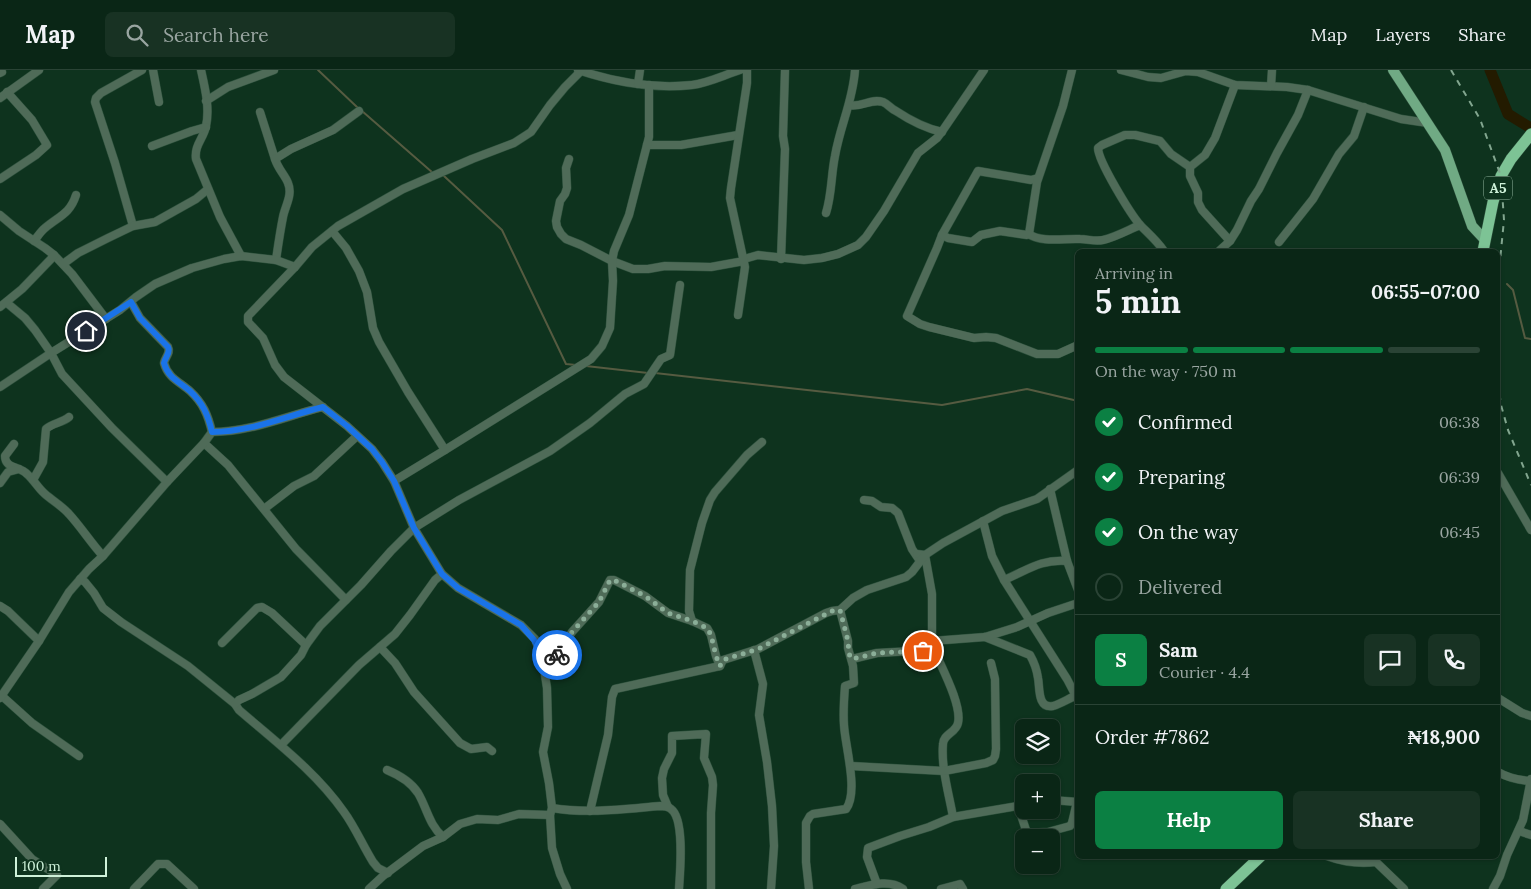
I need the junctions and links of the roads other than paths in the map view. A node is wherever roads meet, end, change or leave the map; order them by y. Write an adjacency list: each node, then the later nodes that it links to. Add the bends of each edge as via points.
1 (39, 70): 22 (street)
2 (142, 70): 47 (street, via 101,93 95,102)
3 (153, 70): 25 (street)
4 (201, 70): 24 (street)
5 (274, 70): 24 (street, via 228,87)
6 (579, 70): 17 (street); 48 (street, via 531,132 514,143 403,189)
7 (640, 70): 17 (street)
8 (740, 70): 18 (street, via 694,85)
9 (747, 70): 34 (street)
10 (785, 70): 59 (street)
11 (855, 70): 26 (street)
12 (984, 70): 32 (street)
13 (1072, 70): 41 (street)
14 (1121, 70): 19 (street, via 1161,78 1186,71 1198,72)
15 (1272, 70): 20 (street)
16 (1393, 70): 30 (main road)
17 (638, 84): 18 (street)
18 (648, 85): 35 (street, via 650,129)
19 (1235, 85): 20 (street); 39 (street, via 1215,138 1205,155)
20 (1271, 86): 21 (street)
21 (1308, 90): 27 (street); 52 (street, via 1298,115)
22 (8, 92): 23 (street); 40 (street, via 32,120 47,145)
23 (0, 98)
24 (206, 101): 31 (street)
25 (159, 102)
26 (850, 105): 32 (street, via 886,103 910,121); 44 (street, via 835,155)
27 (1364, 107): 30 (street, via 1401,119); 53 (street, via 1354,136 1338,154 1313,199)
28 (359, 111): 38 (street, via 333,130)
29 (260, 112): 38 (street)
30 (1428, 123): 54 (main road, via 1445,150 1472,226)
31 (206, 127): 36 (street); 42 (street, via 195,153)
32 (942, 132): 59 (street, via 918,153 884,211 858,245 822,258)
33 (1531, 134): 54 (highway, A5, via 1501,176)
34 (738, 135): 35 (street, via 681,145); 61 (street, via 730,198)
35 (646, 145): 62 (street, via 629,215)
36 (152, 146)
37 (569, 158): 62 (street, via 567,188 560,201 556,227 566,239)
38 (275, 159): 60 (street, via 288,183 289,192)
39 (1190, 167): 46 (street, via 1171,154 1160,141 1135,134 1125,135 1098,148 1127,207); 52 (street, via 1202,210)
40 (0, 178)
41 (1038, 178): 49 (street); 50 (street, via 1031,180 978,171)
42 (208, 189): 47 (street, via 155,222); 58 (street)
43 (76, 195): 51 (street, via 68,211 44,228)
44 (826, 212)
45 (0, 215): 51 (street)
46 (1140, 225): 49 (street, via 1095,241 1039,238); 55 (street)
47 (133, 226): 63 (street, via 78,253)
48 (332, 231): 64 (street, via 312,246); 80 (street, via 359,270 367,292 373,328 383,349)
49 (1030, 234): 50 (street, via 1000,231 981,235 972,242)
50 (942, 235): 70 (street, via 907,316 929,327 974,338 996,338 1037,354 1058,354)
51 (34, 241): 57 (street)
52 (1230, 241): 56 (street)
53 (1278, 242)
54 (1484, 246)
55 (1163, 249)
56 (1221, 249)
57 (54, 255): 63 (street); 67 (street)
58 (241, 256): 60 (street); 66 (street, via 192,268 155,284)
59 (782, 259): 61 (street, via 758,255)
60 (276, 260): 64 (street)
61 (744, 260): 62 (street, via 711,267 648,269 633,269); 68 (street)
62 (612, 261): 80 (street, via 610,328 602,346 591,359)
63 (63, 264): 69 (street)
64 (295, 267): 73 (street, via 252,310 248,322 263,338 284,377)
65 (680, 284): 92 (street, via 670,355 661,358 644,384 550,451)
66 (131, 302): 69 (street); 75 (street, via 140,318 168,347 169,354 164,363 166,370 206,410)
67 (3, 305): 71 (street, via 25,318)
68 (738, 315)
69 (106, 319): 71 (street)
70 (1075, 346)
71 (51, 352): 72 (street); 86 (street, via 62,374)
72 (0, 387)
73 (323, 407): 75 (street, via 268,424); 76 (street)
74 (69, 417): 84 (street, via 46,430 43,462)
75 (212, 432): 78 (street)
76 (357, 436): 85 (street, via 372,449); 90 (street, via 314,476 294,486)
77 (762, 442): 107 (street, via 746,456 710,500 690,570 689,611)
78 (204, 443): 86 (street); 90 (street, via 228,465)
79 (14, 444): 81 (street, via 5,460 8,465)
80 (445, 450): 85 (street)
81 (22, 469): 84 (street); 87 (street, via 8,472)
82 (1075, 472): 88 (street)
83 (1500, 476): 93 (street)
84 (32, 480): 96 (street, via 60,504)
85 (394, 481): 92 (street)
86 (167, 482): 96 (street)
87 (0, 483)
88 (1050, 489): 91 (street, via 1037,499); 97 (street)
89 (864, 500): 94 (street, via 896,511)
90 (264, 509): 103 (street, via 296,549)
91 (983, 521): 95 (street); 101 (street, via 992,556)
92 (414, 528): 99 (street); 103 (street)
93 (1531, 530)
94 (916, 554): 95 (street); 98 (street)
95 (926, 555): 98 (street); 111 (street, via 932,594)
96 (103, 556): 100 (street)
97 (1067, 561): 101 (street, via 1042,562); 102 (street)
98 (920, 563): 106 (street, via 906,577 867,590)
99 (442, 574): 114 (street, via 396,634); 118 (street, via 458,588 521,625 534,640)
100 (80, 579): 110 (street); 125 (street, via 103,608 188,666)
101 (1004, 580): 108 (street)
102 (1075, 582)
103 (346, 600): 113 (street)
104 (1075, 604): 108 (street)
105 (0, 606): 110 (street)
106 (840, 610): 115 (street, via 826,613); 117 (street)
107 (692, 621): 118 (street, via 668,613 645,596 610,580 599,602 572,632 557,655); 120 (street, via 709,631)
108 (1030, 621): 109 (street); 121 (street)
109 (985, 637): 111 (street); 123 (street, via 1030,655 1038,678 1040,700 1044,704 1053,706)
110 (39, 641): 122 (street)
111 (932, 641): 116 (street)
112 (222, 643): 113 (street, via 257,608 262,607)
113 (306, 645): 125 (street, via 281,677)
114 (380, 647): 127 (street); 128 (street, via 460,744 471,749 487,747)
115 (754, 650): 120 (street, via 723,660); 160 (street, via 763,684 758,714 772,806)
116 (931, 650): 117 (street, via 877,653); 132 (street, via 936,654 954,695 957,710 958,723 942,743)
117 (852, 659): 130 (street, via 854,682 845,686 843,712)
118 (543, 662): 141 (street, via 548,711 543,756)
119 (991, 663): 132 (street, via 995,679 995,756 986,764)
120 (720, 666): 140 (street, via 615,689)
121 (1075, 696)
122 (1, 697): 129 (street, via 32,724)
123 (1075, 698)
124 (1500, 699): 126 (street)
125 (235, 704): 127 (street)
126 (1531, 716)
127 (281, 745): 151 (street, via 332,796 346,813 373,862)
128 (492, 751)
129 (79, 756)
130 (850, 766): 132 (street); 161 (street, via 850,797 846,809 813,814 806,823)
131 (387, 770): 147 (street, via 400,775 417,793 436,831)
132 (944, 771): 142 (street)
133 (1500, 773): 134 (street, via 1519,780)
134 (1531, 780): 145 (street)
135 (1060, 801): 136 (street)
136 (1075, 802)
137 (1015, 806): 142 (street)
138 (668, 807): 140 (street); 158 (street, via 675,814 678,825 681,864); 159 (street, via 662,778 672,753 672,736 706,734 704,758 713,785)
139 (1075, 810): 143 (street, via 1070,826 1048,832 1029,833)
140 (590, 811): 141 (street)
141 (551, 812): 147 (street, via 519,814 498,820 469,820); 157 (street, via 554,856)
142 (953, 817): 152 (street, via 868,848 867,857)
143 (1024, 819)
144 (0, 824): 153 (street, via 32,859 57,875)
145 (1519, 831): 146 (street); 168 (street)
146 (1531, 836)
147 (443, 837): 151 (street, via 424,846)
148 (1255, 859): 166 (highway)
149 (1338, 859): 150 (street, via 1349,862)
150 (1377, 859): 167 (street)
151 (388, 873): 156 (street)
152 (877, 884): 162 (street); 163 (street, via 894,883)
153 (43, 889)
154 (134, 889): 155 (street, via 158,864 167,864)
155 (194, 889)
156 (369, 889)
157 (567, 889)
158 (678, 889)
159 (711, 889)
160 (771, 889)
161 (808, 889)
162 (855, 889)
163 (903, 889)
164 (941, 889): 165 (street, via 960,884)
165 (963, 889)
166 (1226, 889)
167 (1404, 889)
168 (1493, 889)

